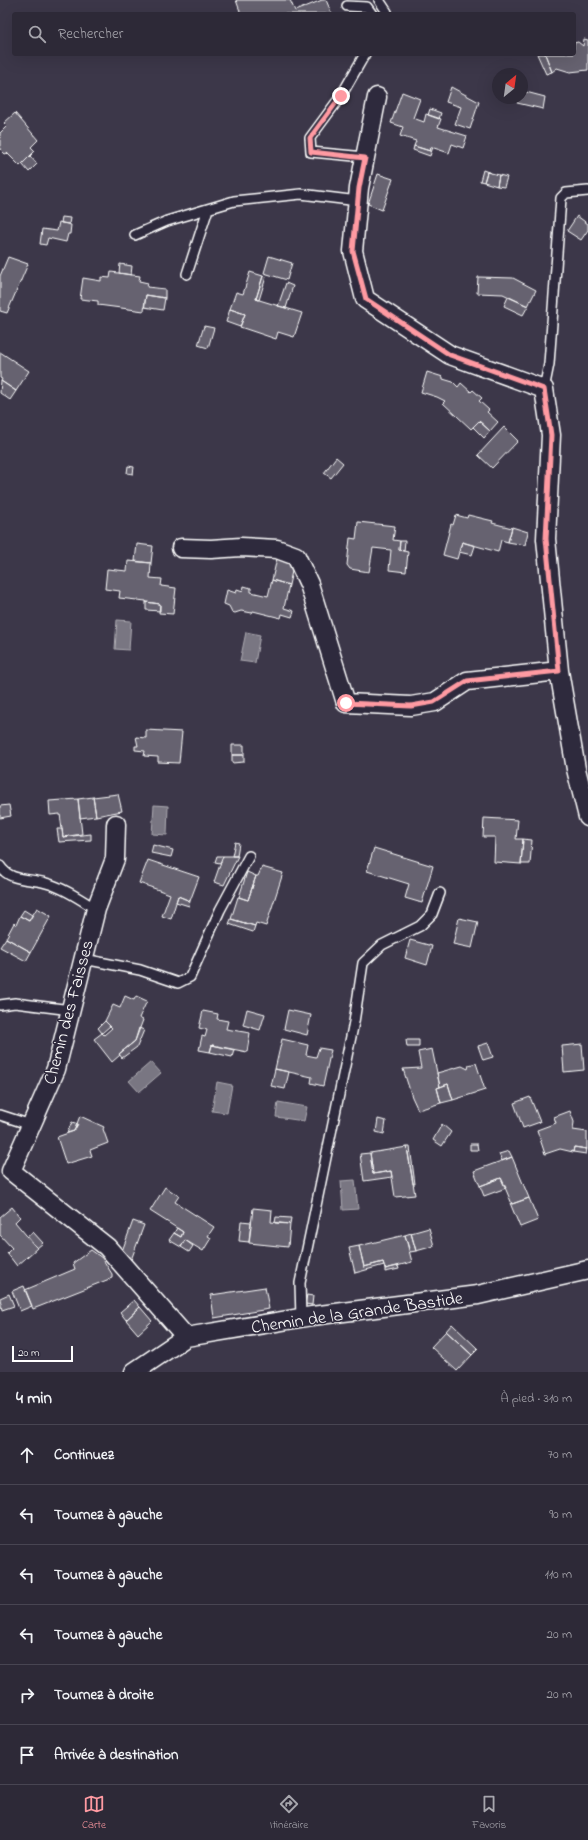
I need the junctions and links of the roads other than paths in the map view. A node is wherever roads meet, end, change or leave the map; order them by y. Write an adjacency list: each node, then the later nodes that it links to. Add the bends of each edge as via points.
1 (379, 0): 4 (lane)
2 (347, 6): 3 (lane, via 367,7)
3 (371, 12)
4 (387, 12)
5 (364, 56): 7 (lane, via 341,96 310,138 311,152)
6 (377, 97): 7 (street)
7 (365, 158): 9 (street)
8 (588, 191): 13 (lane, via 566,192 560,198 549,364)
9 (358, 201): 10 (lane, via 301,194 234,201); 13 (street, via 353,251 366,299 450,355)
10 (208, 209): 11 (lane, via 167,221); 12 (lane)
11 (135, 235)
12 (187, 274)
13 (544, 389): 15 (street, via 551,435 546,539)
14 (181, 548): 15 (street, via 277,549 296,556 309,584 346,703 411,706 434,702 467,681)
15 (559, 671): 16 (street, via 576,769)
16 (588, 817)
17 (116, 824): 21 (street, Chemin des Faisses, via 115,859)
18 (249, 856): 22 (lane, via 220,910 190,977 178,982 140,970)
19 (0, 866): 21 (lane, via 4,872 17,877 45,882 59,888)
20 (440, 893): 29 (lane, via 432,914 420,926 382,945 363,963 354,1022 300,1284)
21 (96, 909): 22 (street, Chemin des Faisses)
22 (84, 959): 24 (street, Chemin des Faisses)
23 (0, 1004): 24 (lane, via 15,1003)
24 (71, 1010): 26 (street, Chemin des Faisses, via 56,1069)
25 (0, 1115): 26 (lane)
26 (31, 1125): 27 (street, Chemin des Faisses)
27 (5, 1177): 30 (street, Chemin des Faisses, via 107,1247)
28 (588, 1270): 29 (street, Chemin de la Grande Bastide, via 478,1295)
29 (301, 1318): 30 (street, Chemin de la Grande Bastide)
30 (186, 1337): 31 (street, Chemin de la Grande Bastide)
31 (134, 1372)

